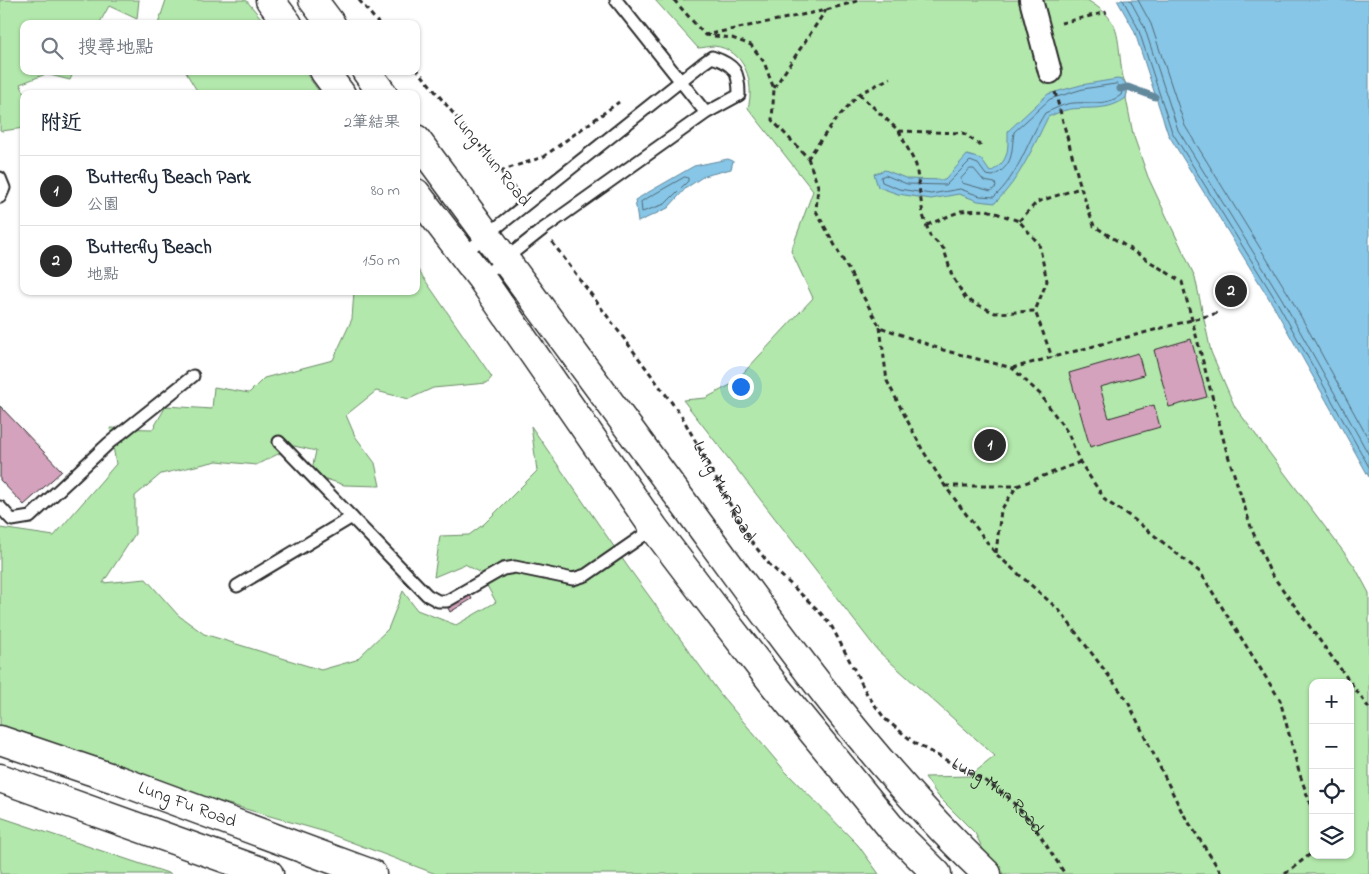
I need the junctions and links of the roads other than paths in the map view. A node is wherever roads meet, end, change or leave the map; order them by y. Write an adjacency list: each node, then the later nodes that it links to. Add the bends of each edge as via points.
1 (270, 0): 5 (main road)
2 (313, 0): 6 (main road)
3 (616, 0): 10 (lane)
4 (1030, 0): 7 (street)
5 (285, 20)
6 (328, 20)
7 (1050, 72)
8 (327, 75): 11 (main road)
9 (369, 75): 12 (main road)
10 (680, 81): 13 (lane); 13 (lane, via 712,57 730,63 739,78 739,96); 18 (lane)
11 (338, 90)
12 (380, 90)
13 (706, 113): 20 (lane)
14 (420, 144): 18 (main road, Lung Mun Road)
15 (0, 178): 16 (lane, via 4,188)
16 (0, 197)
17 (420, 199): 19 (main road)
18 (486, 234): 19 (lane); 20 (main road, Lung Mun Road)
19 (462, 254): 21 (main road)
20 (504, 258): 21 (lane); 33 (main road, Lung Mun Road, via 841,713 914,801)
21 (481, 278): 26 (main road)
22 (193, 376): 24 (lane, via 109,443 30,517 12,520)
23 (280, 442): 25 (lane)
24 (0, 507)
25 (352, 517): 26 (lane, via 427,595 438,601 447,601 503,569 515,567 573,579 586,575); 27 (lane)
26 (654, 528): 32 (main road, via 782,694 893,830)
27 (237, 586)
28 (0, 740): 31 (main road, Lung Fu Road)
29 (0, 778): 30 (main road, Lung Fu Road)
30 (269, 874)
31 (372, 874)
32 (937, 874)
33 (988, 874)

